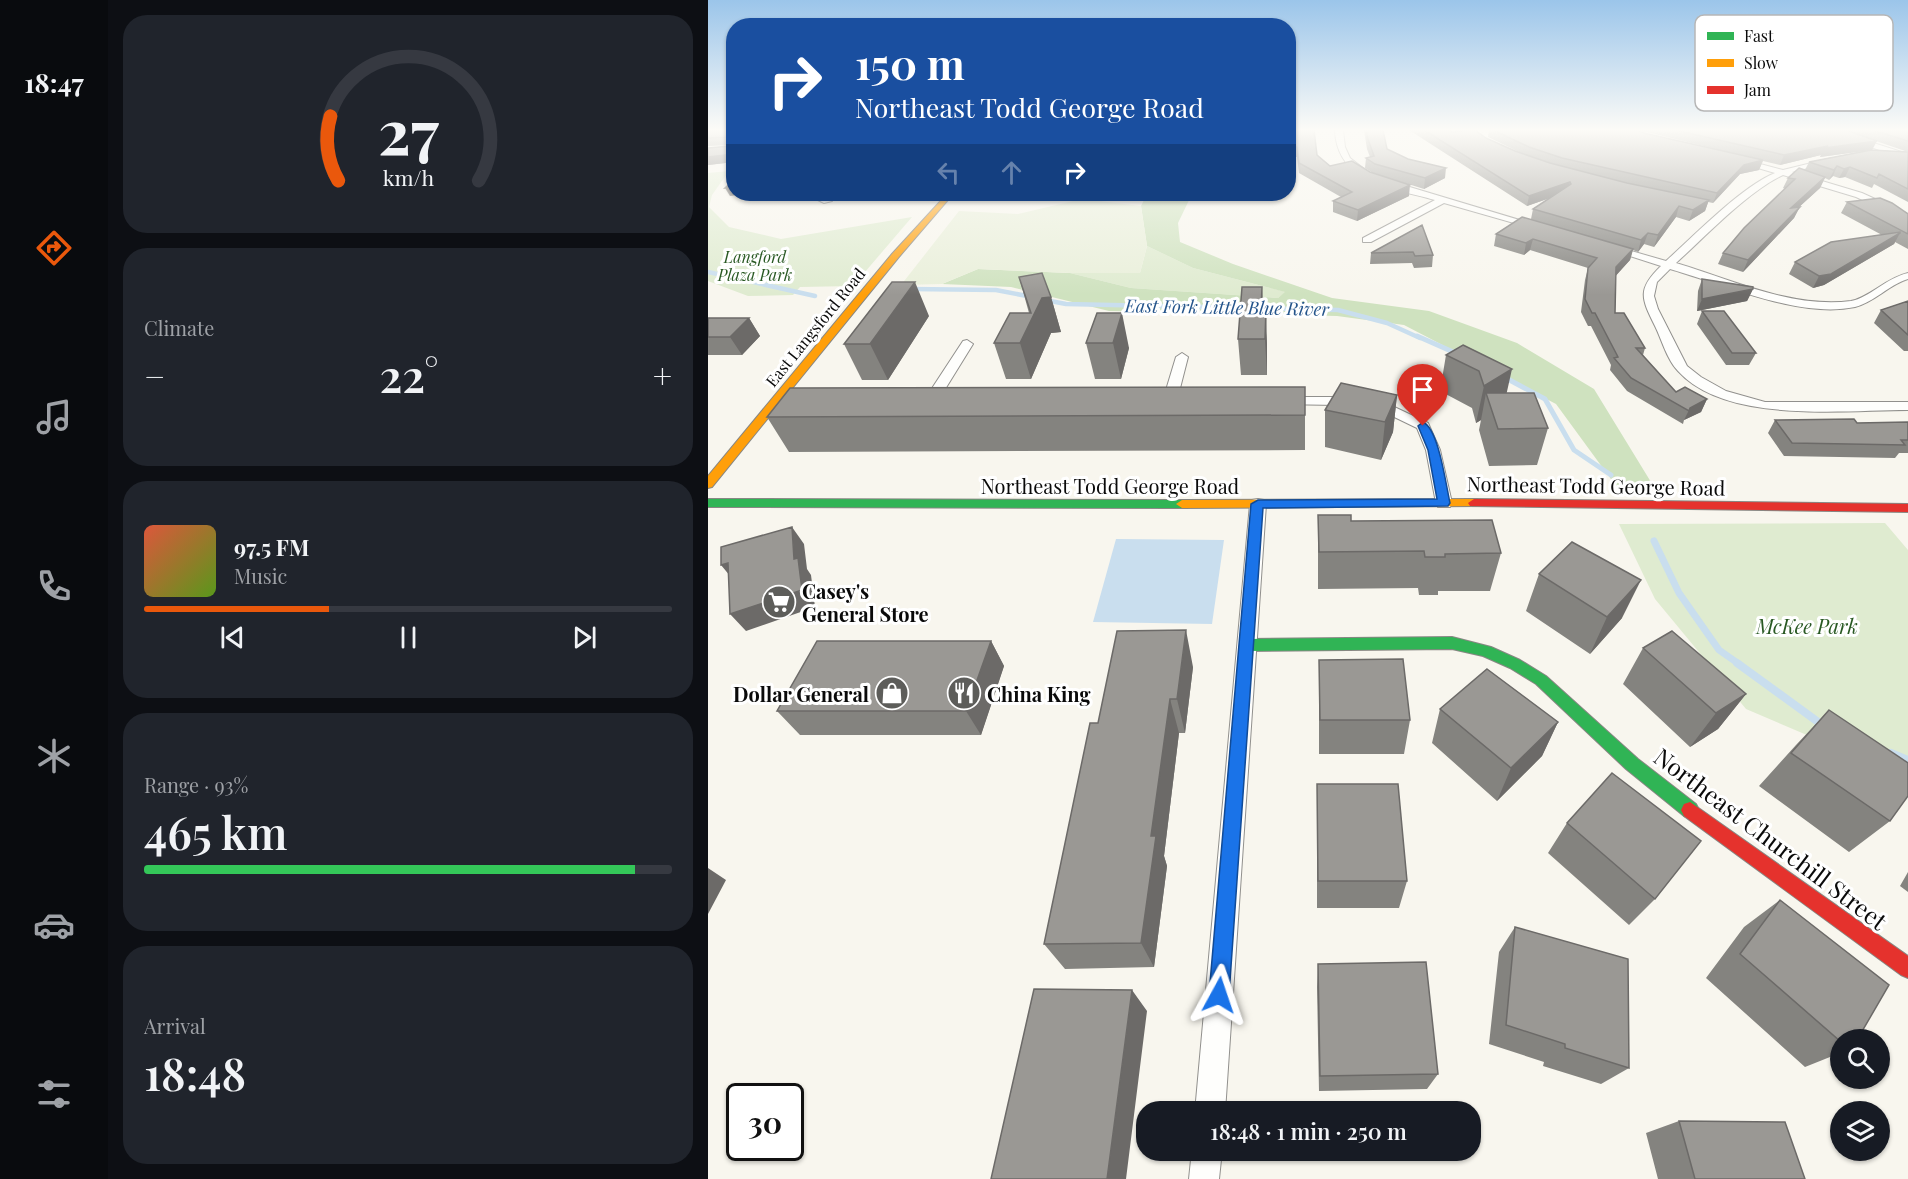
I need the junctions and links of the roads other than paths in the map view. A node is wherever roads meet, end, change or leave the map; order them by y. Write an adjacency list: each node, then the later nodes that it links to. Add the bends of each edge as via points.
1 (1393, 185): 4 (street)
2 (1759, 185): 10 (street, via 1723,209)
3 (1826, 185): 6 (street)
4 (1442, 200): 7 (street); 8 (street)
5 (944, 201): 14 (street, East Langsford Road)
6 (1908, 218)
7 (1554, 232)
8 (1366, 240)
9 (1599, 245): 10 (street)
10 (1668, 265): 11 (street, via 1788,301 1819,304 1853,304); 19 (street, via 1652,281 1648,296 1682,368 1696,380 1720,394 1764,406)
11 (1908, 276)
12 (967, 344): 16 (street)
13 (1182, 357): 17 (street)
14 (778, 398): 15 (street); 20 (street, East Langsford Road)
15 (799, 399)
16 (933, 399)
17 (1169, 400)
18 (1270, 401): 22 (street, via 1338,401 1388,408 1423,426 1434,450)
19 (1908, 406)
20 (708, 484)
21 (708, 502): 23 (street, Northeast Todd George Road)
22 (1444, 503): 23 (street, Northeast Todd George Road); 24 (street, Northeast Todd George Road)
23 (1258, 504): 25 (street)
24 (1908, 508)
25 (1247, 645): 26 (street, Northeast Churchill Street, via 1452,643 1478,646 1520,664 1551,686 1656,786); 27 (street)
26 (1908, 968)
27 (1211, 1101)
28 (1206, 1161): 29 (street)
29 (1204, 1179)

